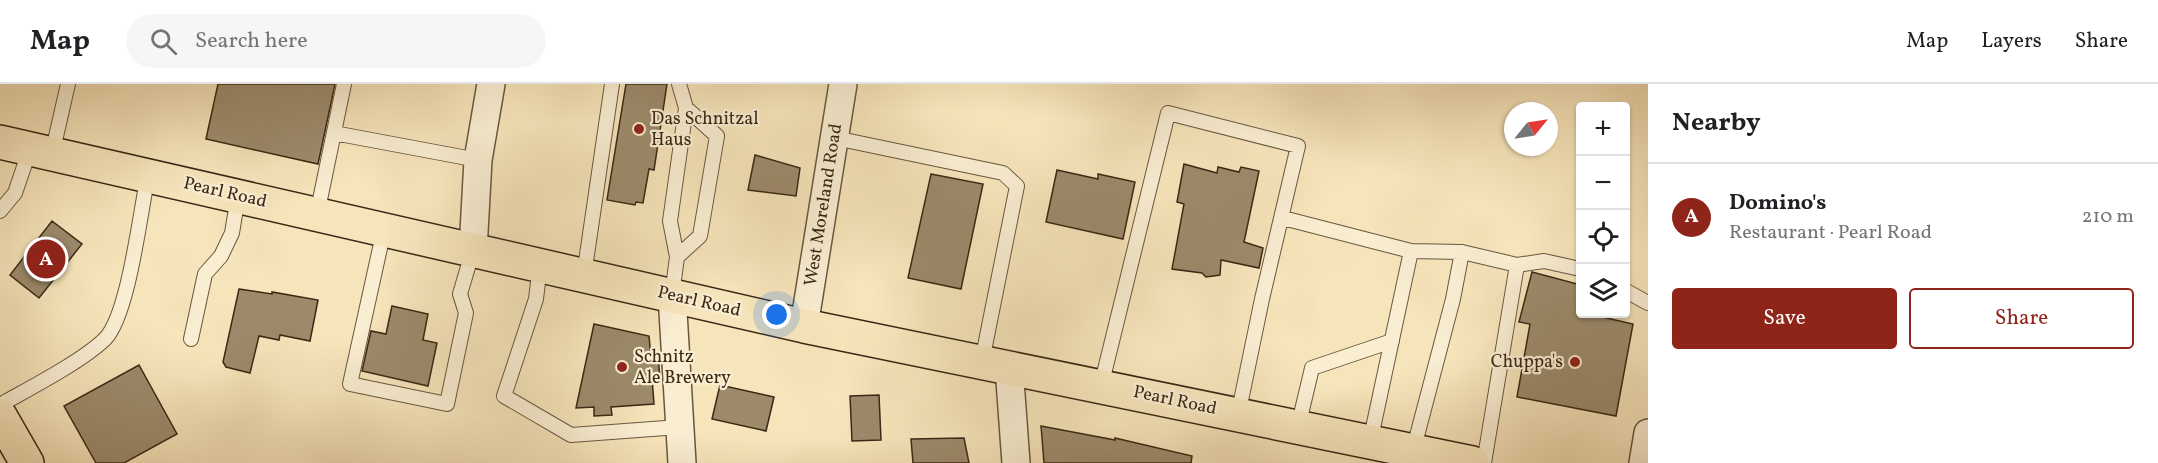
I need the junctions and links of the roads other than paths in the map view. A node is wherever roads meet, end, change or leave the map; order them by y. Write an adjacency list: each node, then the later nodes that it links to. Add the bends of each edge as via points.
1 (68, 84): 10 (lane)
2 (344, 84): 8 (lane)
3 (491, 84): 11 (street)
4 (612, 84): 25 (lane)
5 (679, 84): 7 (lane)
6 (843, 84): 9 (street, West Moreland Road)
7 (686, 108): 21 (lane, via 670,221); 21 (lane, via 717,136 700,236)
8 (334, 133): 11 (lane); 15 (lane)
9 (835, 138): 29 (street, West Moreland Road); 32 (lane, via 1003,173 1017,186)
10 (27, 148): 12 (main road, Pearl Road); 14 (lane, via 15,194)
11 (478, 160): 18 (street)
12 (148, 176): 13 (main road, Pearl Road); 34 (lane, via 122,301 105,338)
13 (238, 196): 15 (main road, Pearl Road); 30 (lane, via 232,232 221,256 205,274)
14 (0, 211)
15 (316, 214): 17 (main road, Pearl Road)
16 (1283, 218): 19 (lane); 33 (lane, via 1298,146 1168,113); 35 (lane)
17 (384, 230): 18 (main road, Pearl Road); 18 (lane, via 350,384 447,404 466,313 460,294)
18 (473, 250): 22 (main road, Pearl Road)
19 (1412, 251): 20 (lane); 31 (lane)
20 (1462, 252): 23 (lane); 41 (lane)
21 (677, 257): 27 (lane)
22 (540, 265): 25 (main road, Pearl Road); 37 (lane, via 536,299 504,396 571,435)
23 (1517, 265): 24 (lane, via 1544,261); 46 (lane)
24 (1576, 268)
25 (585, 275): 27 (main road, Pearl Road)
26 (1630, 293): 28 (lane)
27 (672, 295): 29 (main road, Pearl Road); 37 (street)
28 (1648, 303)
29 (804, 326): 32 (main road, Pearl Road)
30 (191, 339)
31 (1392, 341): 38 (lane, via 1312,368); 40 (lane)
32 (995, 364): 33 (main road, Pearl Road); 44 (street)
33 (1101, 386): 35 (main road, Pearl Road)
34 (0, 405)
35 (1238, 415): 38 (main road, Pearl Road)
36 (0, 416): 42 (main road)
37 (679, 427): 43 (street)
38 (1298, 427): 40 (main road, Pearl Road)
39 (1648, 433): 47 (street)
40 (1370, 442): 41 (main road, Pearl Road)
41 (1427, 456): 45 (main road, Pearl Road)
42 (27, 463)
43 (682, 463)
44 (1016, 463)
45 (1472, 463)
46 (1484, 463)
47 (1643, 463)

